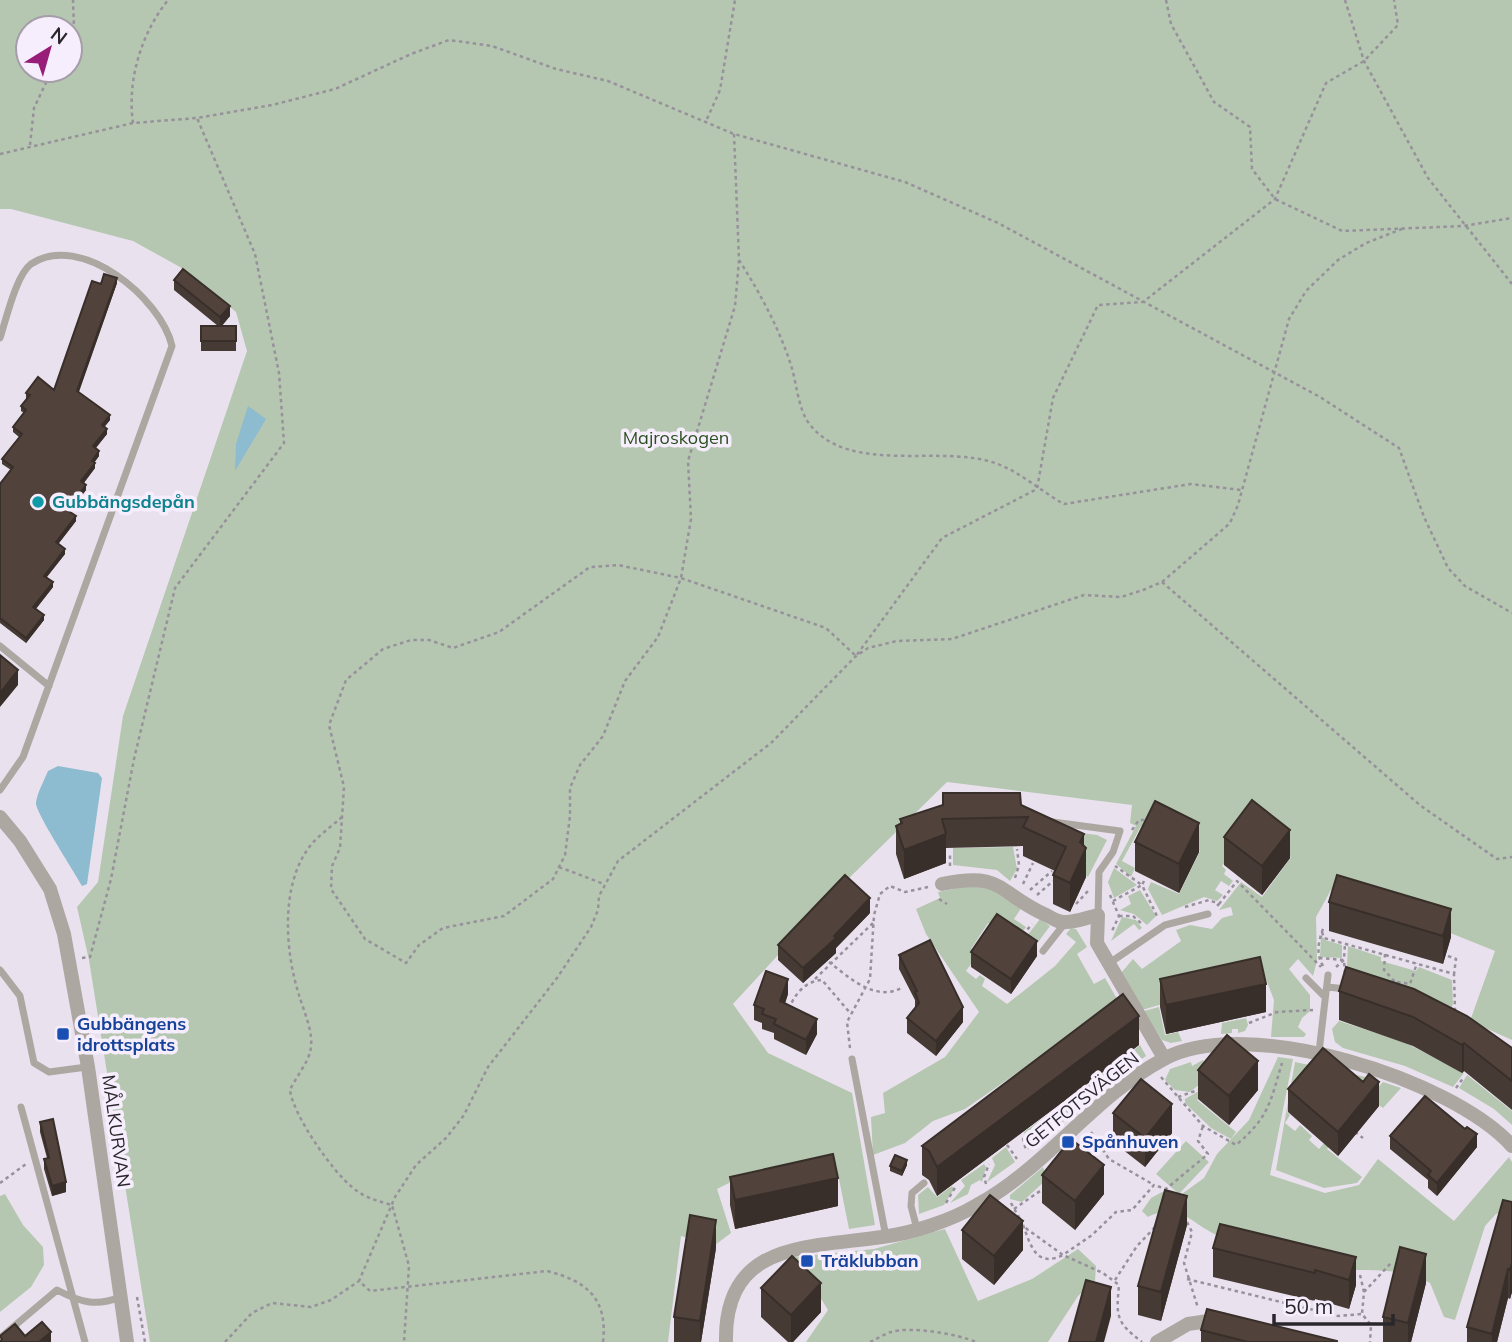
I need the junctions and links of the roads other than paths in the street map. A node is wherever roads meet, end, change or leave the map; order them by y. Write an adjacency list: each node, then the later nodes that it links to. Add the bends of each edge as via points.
1 (0, 338): 3 (lane, via 22,274 50,255 71,255 139,291 168,328 172,346)
2 (0, 646): 3 (lane)
3 (49, 685): 4 (lane, via 23,757)
4 (0, 790)
5 (0, 817): 22 (street, MÅLKURVAN, via 50,889 64,933)
6 (1038, 821): 9 (lane, via 1120,831 1099,872)
7 (942, 884): 10 (street, via 971,878 989,880)
8 (1208, 914): 12 (lane, via 1165,925)
9 (1098, 915): 10 (street); 12 (street, via 1097,943)
10 (1066, 923): 11 (lane)
11 (1043, 951)
12 (1108, 964): 21 (street)
13 (0, 970): 22 (lane, via 20,996 34,1063 48,1072)
14 (1328, 975): 16 (lane)
15 (1306, 978): 18 (lane)
16 (1326, 987): 17 (lane); 18 (lane)
17 (1360, 991)
18 (1325, 997): 19 (lane)
19 (1319, 1052): 21 (street, GETFOTSVÄGEN, via 1230,1045 1191,1050); 24 (street, GETFOTSVÄGEN, via 1410,1081 1449,1099 1499,1131)
20 (852, 1059): 27 (lane)
21 (1166, 1063): 26 (street, GETFOTSVÄGEN, via 998,1184 977,1206)
22 (88, 1067): 28 (street, MÅLKURVAN)
23 (20, 1107): 29 (lane)
24 (1512, 1146)
25 (924, 1183): 26 (lane, via 912,1194)
26 (917, 1228): 27 (street, GETFOTSVÄGEN)
27 (886, 1237): 34 (street, GETFOTSVÄGEN, via 790,1249 764,1259 734,1294)
28 (120, 1297): 29 (lane, via 101,1305); 33 (street, MÅLKURVAN)
29 (75, 1300): 31 (lane, via 57,1290); 32 (lane)
30 (1235, 1320): 35 (street, via 1203,1320)
31 (0, 1338)
32 (85, 1342)
33 (127, 1342)
34 (726, 1342)
35 (1157, 1342)

